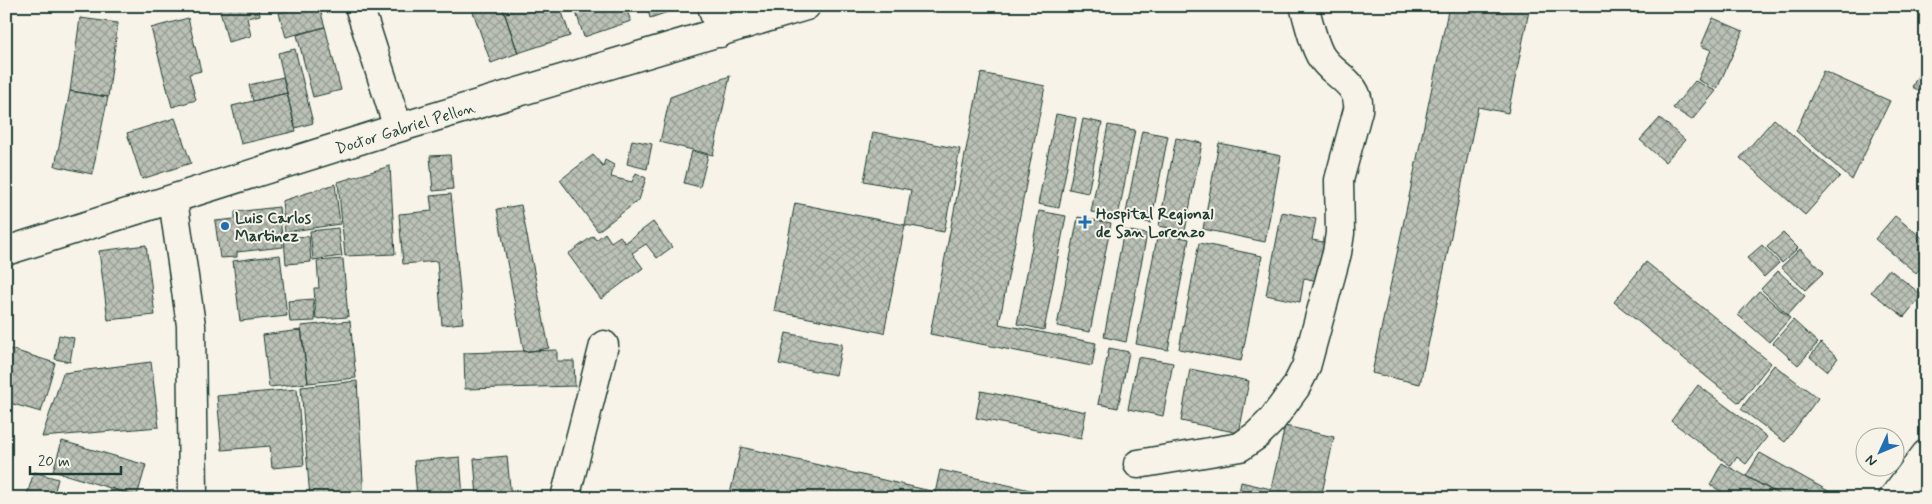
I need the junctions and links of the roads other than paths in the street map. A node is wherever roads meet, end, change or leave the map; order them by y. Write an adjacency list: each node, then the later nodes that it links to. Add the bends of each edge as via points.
1 (359, 6): 6 (street)
2 (712, 6): 5 (street)
3 (806, 6): 5 (street, Doctor Gabriel Pellon)
4 (1304, 6): 11 (street, via 1321,56 1343,77 1359,100 1339,180 1337,253 1306,367 1272,420 1240,447)
5 (720, 33): 6 (street, Doctor Gabriel Pellon)
6 (398, 128): 7 (street, Doctor Gabriel Pellon)
7 (173, 200): 8 (street, Doctor Gabriel Pellon); 12 (street, via 191,325)
8 (6, 251)
9 (604, 345): 13 (street)
10 (1926, 454): 14 (street)
11 (1138, 464)
12 (193, 498)
13 (565, 498)
14 (1893, 498)

